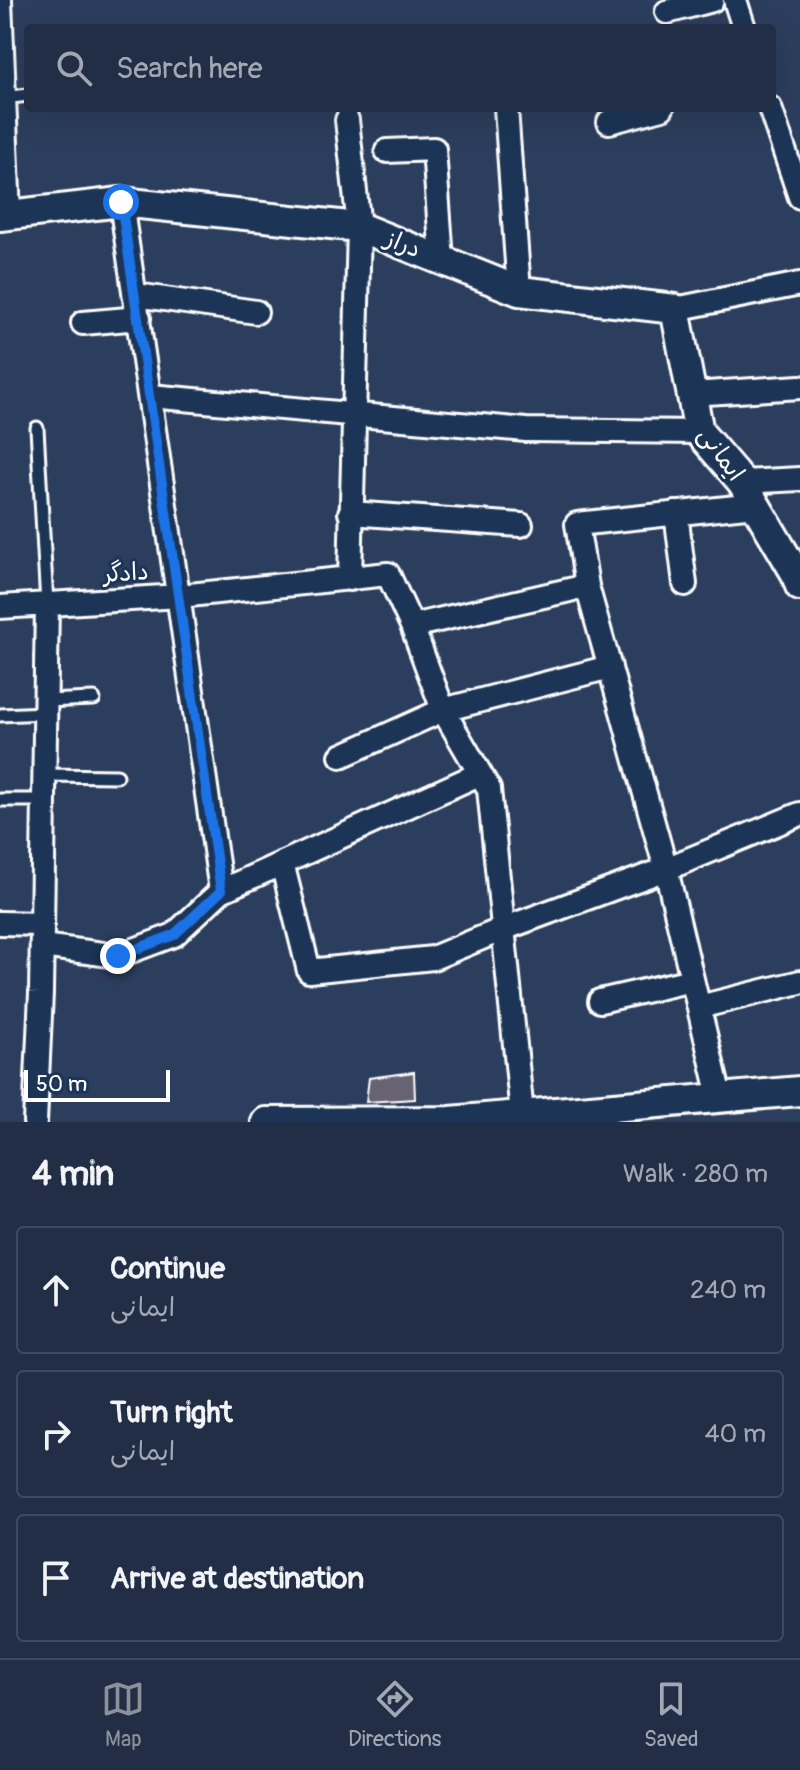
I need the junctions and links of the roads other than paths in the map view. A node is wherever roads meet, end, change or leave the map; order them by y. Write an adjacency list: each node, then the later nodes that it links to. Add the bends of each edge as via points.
1 (0, 0): 7 (street)
2 (712, 0): 4 (street)
3 (735, 0): 5 (street)
4 (667, 12)
5 (743, 24)
6 (24, 96): 7 (lane)
7 (4, 98): 16 (street)
8 (506, 112): 20 (street)
9 (647, 112): 12 (street)
10 (771, 112): 14 (street)
11 (347, 120): 17 (street)
12 (609, 122)
13 (387, 151): 18 (street, via 434,149)
14 (800, 197)
15 (121, 202): 16 (street, دراز); 17 (street, دراز); 21 (street)
16 (4, 216)
17 (359, 227): 18 (street, دراز); 29 (street)
18 (442, 260): 20 (street, دراز)
19 (800, 284): 22 (street, دراز)
20 (519, 291): 22 (street, دراز)
21 (136, 295): 23 (street); 24 (street)
22 (675, 309): 27 (street, ایمانی)
23 (256, 312)
24 (139, 318): 25 (street); 28 (street)
25 (83, 323)
26 (800, 387): 27 (street)
27 (691, 394): 31 (street, ایمانی)
28 (150, 396): 29 (street); 41 (street)
29 (353, 414): 31 (street, via 526,430); 34 (street)
30 (37, 428): 42 (lane)
31 (699, 432): 33 (street, ایمانی)
32 (800, 479): 33 (street)
33 (748, 493): 35 (street); 37 (street, ایمانی)
34 (350, 513): 36 (street); 38 (street)
35 (676, 513): 39 (street); 40 (street, via 577,524)
36 (521, 525)
37 (798, 577)
38 (350, 579): 41 (street, دادگر); 44 (street, دادگر, via 388,574)
39 (685, 584)
40 (587, 586): 44 (street); 45 (street)
41 (180, 596): 42 (street, دادگر); 59 (street)
42 (47, 604): 43 (street, دادگر); 47 (street)
43 (0, 607)
44 (412, 626): 48 (street)
45 (610, 667): 48 (street); 58 (street)
46 (94, 699): 47 (lane)
47 (45, 707): 49 (lane); 52 (street)
48 (443, 710): 50 (street); 51 (street)
49 (0, 715)
50 (341, 756)
51 (479, 774): 57 (street); 61 (street, via 489,789)
52 (44, 775): 53 (lane); 55 (street)
53 (117, 776)
54 (0, 800): 55 (lane)
55 (44, 800): 62 (street)
56 (800, 814): 58 (street)
57 (282, 863): 59 (street); 61 (street, via 309,971 433,958)
58 (666, 869): 61 (street); 63 (street)
59 (221, 891): 62 (street, via 174,935 118,956)
60 (0, 923): 62 (street)
61 (503, 929): 69 (street)
62 (42, 935): 72 (street)
63 (692, 980): 65 (street); 66 (street)
64 (800, 982): 66 (street)
65 (600, 1001)
66 (699, 1007): 68 (street)
67 (800, 1091): 68 (street)
68 (720, 1097): 70 (street)
69 (522, 1114): 70 (street); 71 (street)
70 (610, 1114)
71 (450, 1121): 73 (street)
72 (35, 1122)
73 (266, 1122)

